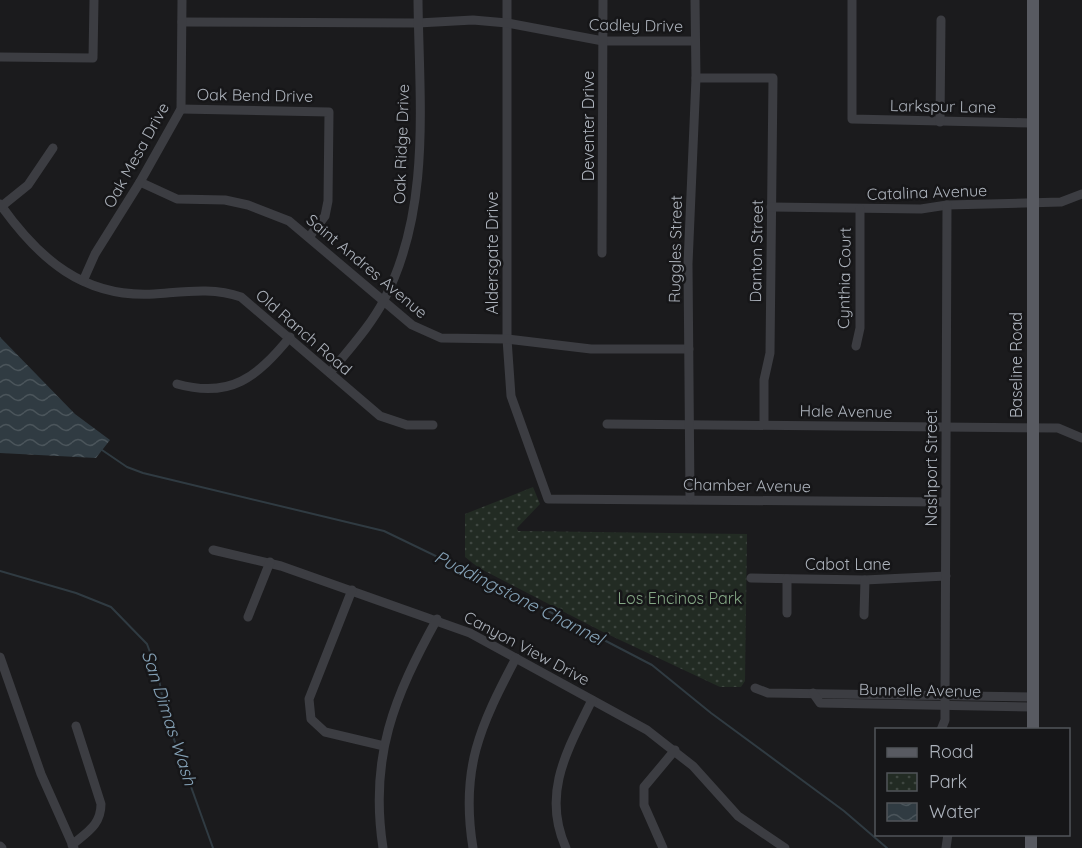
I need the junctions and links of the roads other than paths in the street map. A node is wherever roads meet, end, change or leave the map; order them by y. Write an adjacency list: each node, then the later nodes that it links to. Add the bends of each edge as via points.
1 (94, 0): 15 (street, via 93,58)
2 (182, 0): 10 (street, Oak Mesa Drive)
3 (418, 0): 12 (street, Oak Ridge Drive)
4 (507, 0): 11 (street, Aldersgate Drive)
5 (603, 0): 13 (street, Deventer Drive)
6 (695, 0): 14 (street, Ruggles Street)
7 (852, 0): 18 (street, Larkspur Lane, via 852,119)
8 (1033, 0): 19 (main road, Baseline Road)
9 (941, 20): 18 (street)
10 (182, 22): 12 (street, Cadley Drive); 17 (street, Oak Mesa Drive)
11 (507, 22): 12 (street, Cadley Drive); 13 (street, Cadley Drive); 33 (street, Aldersgate Drive)
12 (418, 23): 31 (street, Oak Ridge Drive, via 416,206 400,263)
13 (603, 41): 14 (street, Cadley Drive); 29 (street, Deventer Drive)
14 (695, 41): 16 (street, Ruggles Street)
15 (0, 57)
16 (696, 78): 26 (street, Danton Street, via 774,78); 35 (street, Ruggles Street, via 688,264)
17 (181, 109): 21 (street, Oak Mesa Drive); 28 (street, Oak Bend Drive, via 329,112 328,201 325,216)
18 (940, 122): 19 (street, Larkspur Lane)
19 (1033, 123): 23 (main road, Baseline Road)
20 (53, 148): 24 (street, via 28,185)
21 (140, 182): 28 (street, Saint Andres Avenue, via 177,199 225,200 248,205 289,221); 30 (street, Oak Mesa Drive, via 95,254)
22 (1082, 194): 23 (street, Catalina Avenue, via 1061,202)
23 (1033, 204): 25 (street, Catalina Avenue); 43 (main road, Baseline Road)
24 (1, 205): 30 (street, Old Ranch Road, via 34,248 58,268)
25 (947, 205): 27 (street, Catalina Avenue); 42 (street, Nashport Street)
26 (771, 207): 27 (street, Catalina Avenue); 40 (street, Danton Street, via 770,353 764,380)
27 (860, 209): 34 (street, Cynthia Court, via 860,328)
28 (310, 236): 31 (street, Saint Andres Avenue)
29 (602, 253)
30 (83, 281): 32 (street, Old Ranch Road, via 97,288 140,294 226,292 241,297)
31 (384, 301): 33 (street, Saint Andres Avenue, via 412,325 441,338); 36 (street, Oak Ridge Drive)
32 (290, 337): 36 (street, Old Ranch Road); 37 (street, via 263,368 239,384 193,389)
33 (507, 339): 35 (street, Saint Andres Avenue, via 591,349); 46 (street, Aldersgate Drive, via 511,396)
34 (856, 346)
35 (689, 349): 39 (street, Ruggles Street)
36 (330, 373): 41 (street, Old Ranch Road, via 380,416 392,422)
37 (177, 384)
38 (607, 424): 39 (street, Hale Avenue)
39 (690, 424): 40 (street, Hale Avenue); 45 (street, Ruggles Street)
40 (764, 424): 42 (street, Hale Avenue)
41 (433, 425)
42 (946, 428): 43 (street, Hale Avenue); 47 (street, Nashport Street)
43 (1032, 428): 44 (street, Hale Avenue, via 1058,428); 64 (main road, Baseline Road)
44 (1082, 438)
45 (690, 498): 46 (street, Chamber Avenue); 47 (street, Chamber Avenue)
46 (548, 499)
47 (945, 502): 50 (street, Nashport Street)
48 (213, 550): 49 (street, Canyon View Drive)
49 (270, 562): 54 (street, Canyon View Drive); 57 (street)
50 (946, 576): 53 (street, Cabot Lane); 63 (street, Nashport Street)
51 (751, 578): 52 (street, Cabot Lane)
52 (787, 579): 53 (street, Cabot Lane); 55 (street)
53 (865, 580): 56 (street)
54 (352, 590): 58 (street, Canyon View Drive); 68 (street, via 309,699 311,719 325,732)
55 (787, 613)
56 (864, 615)
57 (248, 617)
58 (437, 619): 60 (street, Canyon View Drive); 68 (street, via 400,690)
59 (0, 657): 70 (street, via 41,774)
60 (516, 658): 62 (street, Canyon View Drive); 72 (street, via 485,716 470,766 468,816)
61 (755, 688): 63 (street, Bunnelle Avenue, via 768,693 813,693 820,703)
62 (592, 700): 69 (street, Canyon View Drive); 73 (street, via 564,758 554,797 559,833)
63 (946, 701): 64 (street, Bunnelle Avenue); 66 (street, Nashport Street)
64 (1033, 702): 67 (main road, Baseline Road)
65 (76, 726): 70 (street, via 101,815)
66 (941, 728)
67 (1033, 728)
68 (384, 746): 71 (street, via 379,806)
69 (675, 750): 74 (street, via 644,787 644,804); 75 (street, Canyon View Drive, via 738,816)
70 (73, 846)
71 (383, 848)
72 (473, 848)
73 (566, 848)
74 (663, 848)
75 (785, 848)

